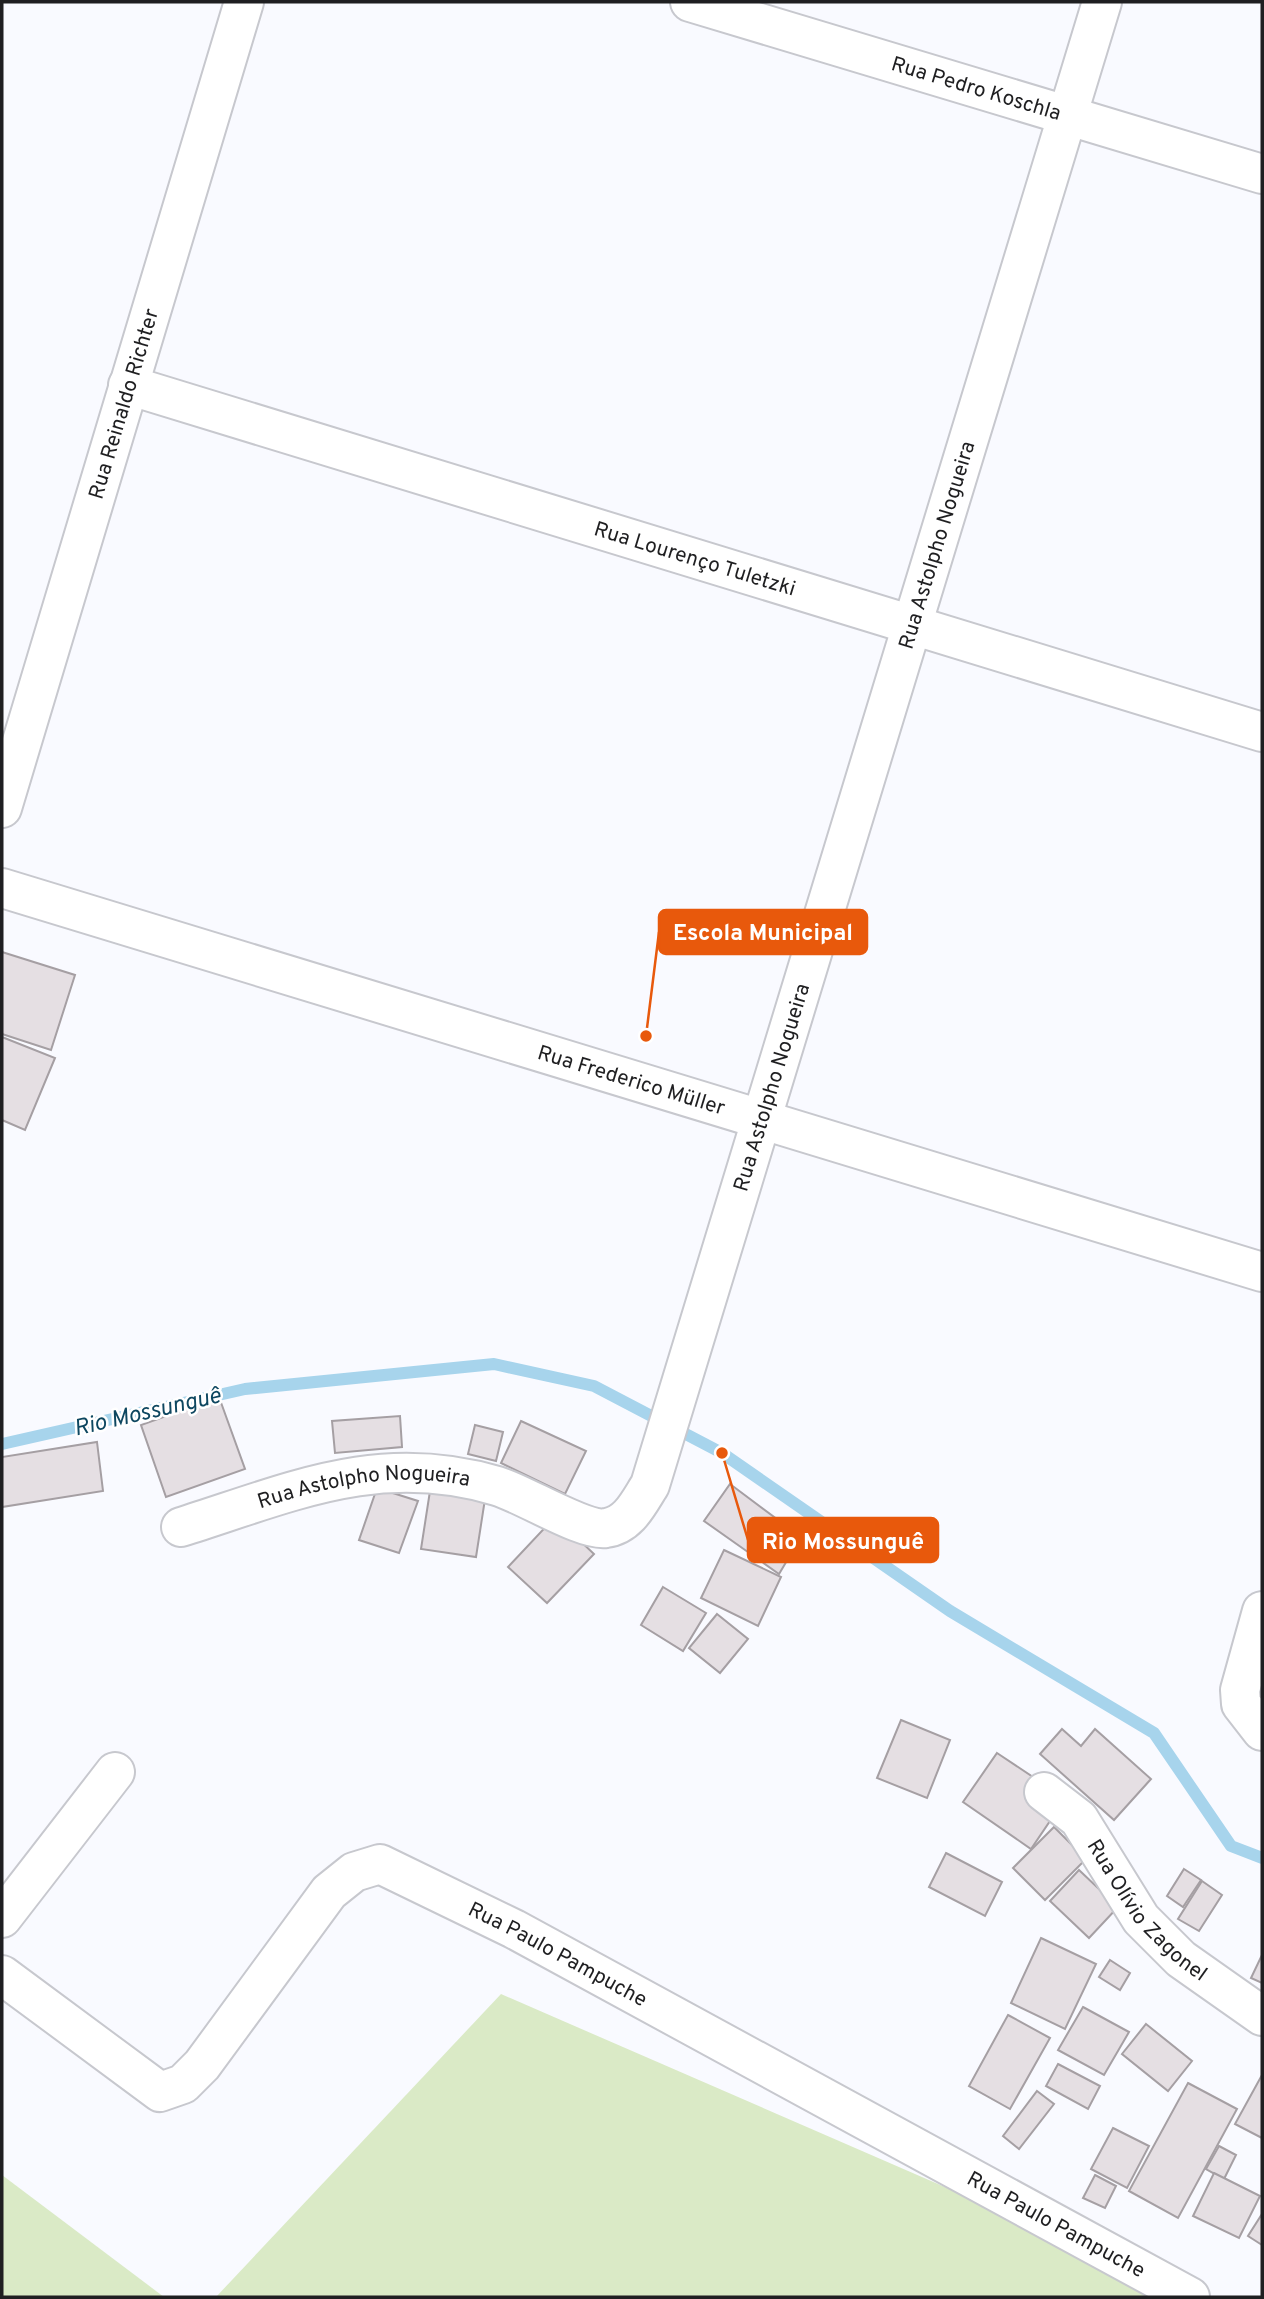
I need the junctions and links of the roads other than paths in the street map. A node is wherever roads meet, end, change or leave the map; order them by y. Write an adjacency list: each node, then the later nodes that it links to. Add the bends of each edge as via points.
1 (243, 2): 6 (street, Rua Reinaldo Richter)
2 (690, 2): 4 (street, Rua Pedro Koschla)
3 (1102, 2): 4 (street, Rua Astolpho Nogueira)
4 (1067, 115): 5 (street, Rua Pedro Koschla); 7 (street, Rua Astolpho Nogueira)
5 (1262, 174)
6 (128, 385): 7 (street, Rua Lourenço Tuletzki); 9 (street, Rua Reinaldo Richter)
7 (912, 625): 8 (street, Rua Lourenço Tuletzki); 11 (street, Rua Astolpho Nogueira)
8 (1262, 732)
9 (2, 808)
10 (2, 888): 11 (street, Rua Frederico Müller)
11 (762, 1119): 12 (street, Rua Frederico Müller); 13 (street, Rua Astolpho Nogueira, via 650,1485 622,1523 605,1529 587,1526 498,1486 410,1471 329,1480)
12 (1262, 1272)
13 (181, 1527)
14 (1262, 1611): 15 (street, via 1240,1690 1241,1704)
15 (1262, 1731)
16 (115, 1772): 18 (street)
17 (1044, 1792): 20 (street, Rua Olívio Zagonel, via 1079,1818 1141,1919 1181,1959)
18 (2, 1918)
19 (2, 1975): 21 (street, Rua Paulo Pampuche, via 160,2092 183,2084 202,2065 329,1892 354,1872 380,1864 514,1929)
20 (1262, 2015)
21 (1190, 2297)

